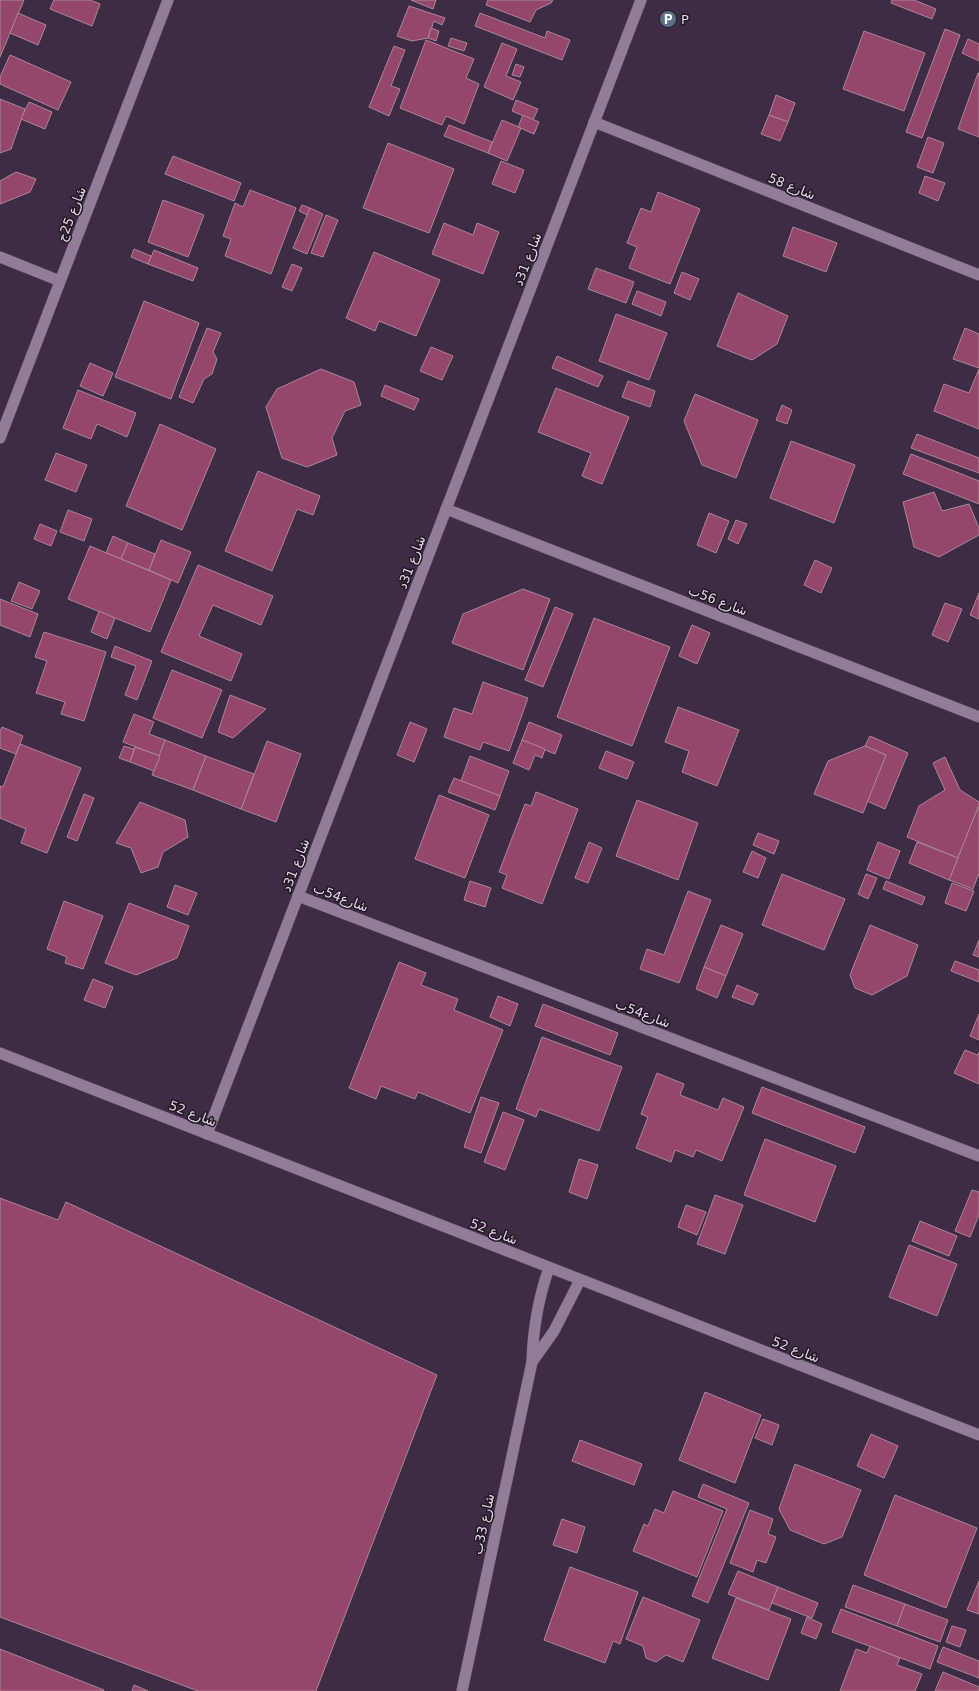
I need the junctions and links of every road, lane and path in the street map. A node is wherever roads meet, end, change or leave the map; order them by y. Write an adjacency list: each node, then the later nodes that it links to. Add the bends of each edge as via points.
1 (168, 0): 6 (street, شارع 25ج)
2 (641, 0): 3 (street, شارع 31د)
3 (594, 122): 5 (street, شارع 58); 8 (street, شارع 31د)
4 (0, 257): 6 (street)
5 (979, 275)
6 (60, 280): 7 (street, شارع 25ج)
7 (0, 438)
8 (446, 509): 9 (street, شارع 56ب); 10 (street, شارع 31د)
9 (979, 717)
10 (298, 896): 12 (street, شارع 31د); 13 (street, شارع54ب)
11 (0, 1053): 12 (street, شارع 52)
12 (207, 1134): 14 (street, شارع 52)
13 (979, 1156)
14 (549, 1268): 15 (street, شارع 52); 16 (street, شارع 33ب, via 538,1305)
15 (580, 1280): 16 (street, شارع 33ب, via 554,1331); 17 (street, شارع 52)
16 (532, 1362): 18 (street, شارع 33ب)
17 (979, 1435)
18 (462, 1691)

